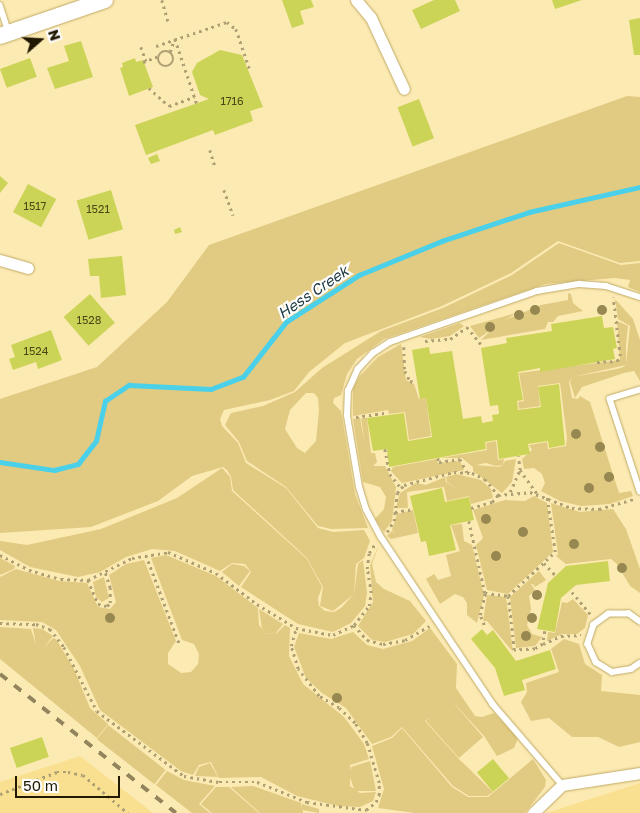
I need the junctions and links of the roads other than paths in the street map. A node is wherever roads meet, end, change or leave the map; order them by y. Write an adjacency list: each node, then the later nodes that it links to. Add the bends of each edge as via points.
1 (104, 0): 4 (main road)
2 (356, 0): 5 (street, via 371,18)
3 (0, 5): 4 (lane)
4 (5, 34)
5 (404, 88)
6 (0, 260): 7 (street)
7 (28, 268)
8 (640, 297): 14 (lane, via 606,286 579,284 536,291 390,342 373,353 358,369 348,391 347,416 359,488 366,510 392,557 493,705)
9 (640, 390): 10 (lane, via 610,400)
10 (640, 491)
11 (640, 622): 12 (lane, via 629,614 609,614 594,625 588,644 596,662 612,672 631,669)
12 (640, 663)
13 (640, 773): 14 (street)
14 (562, 785): 15 (street)
15 (533, 813)

